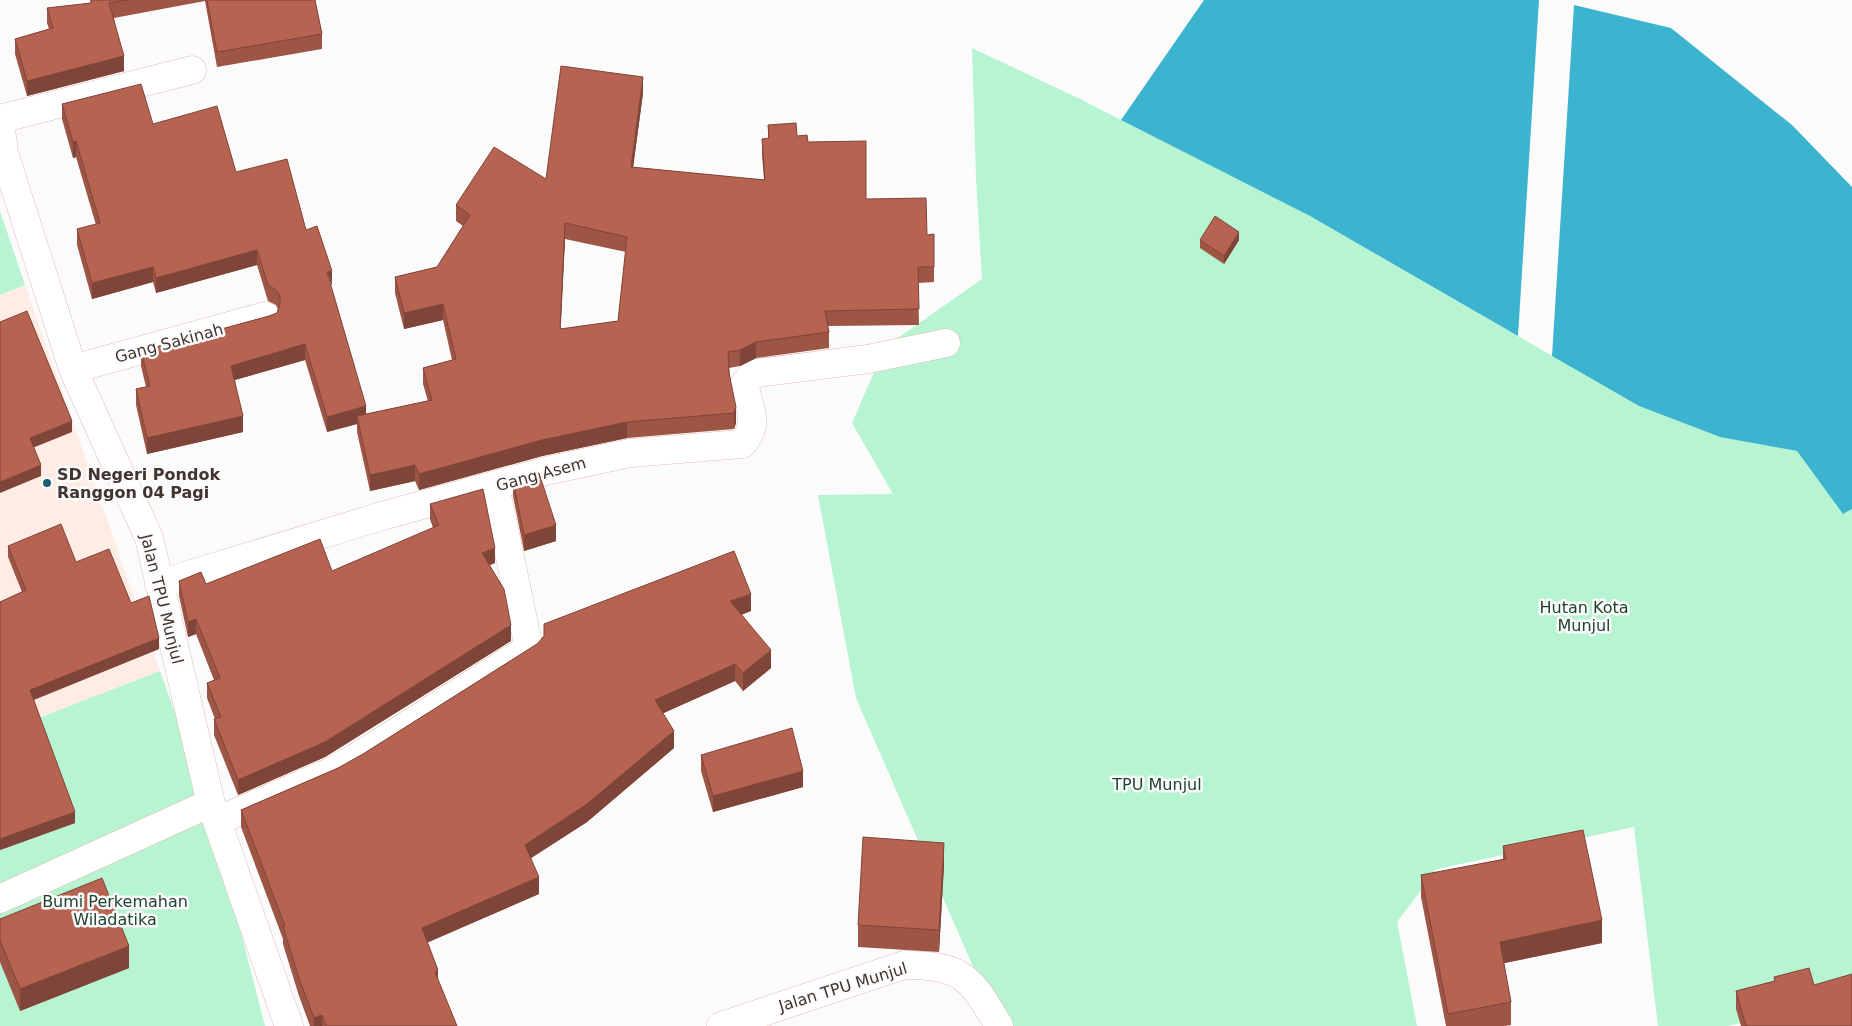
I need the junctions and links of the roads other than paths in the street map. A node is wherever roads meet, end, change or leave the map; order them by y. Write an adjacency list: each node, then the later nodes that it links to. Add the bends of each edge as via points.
1 (192, 70): 2 (street)
2 (0, 120): 5 (street, Jalan TPU Munjul, via 4,154)
3 (265, 316): 5 (street, Gang Sakinah)
4 (946, 343): 6 (street, Gang Asem, via 868,359 758,373 744,385 754,422 750,435 742,444 630,453)
5 (73, 369): 7 (street, Jalan TPU Munjul, via 149,538)
6 (495, 486): 7 (street, Gang Asem, via 382,516); 8 (street, via 528,648 332,771)
7 (159, 584): 8 (street, Jalan TPU Munjul, via 211,804)
8 (210, 814): 9 (street); 10 (street, Jalan TPU Munjul)
9 (0, 899)
10 (289, 1026)
11 (721, 1026): 12 (street, Jalan TPU Munjul, via 904,965 933,965 957,973 977,989)
12 (999, 1026)

